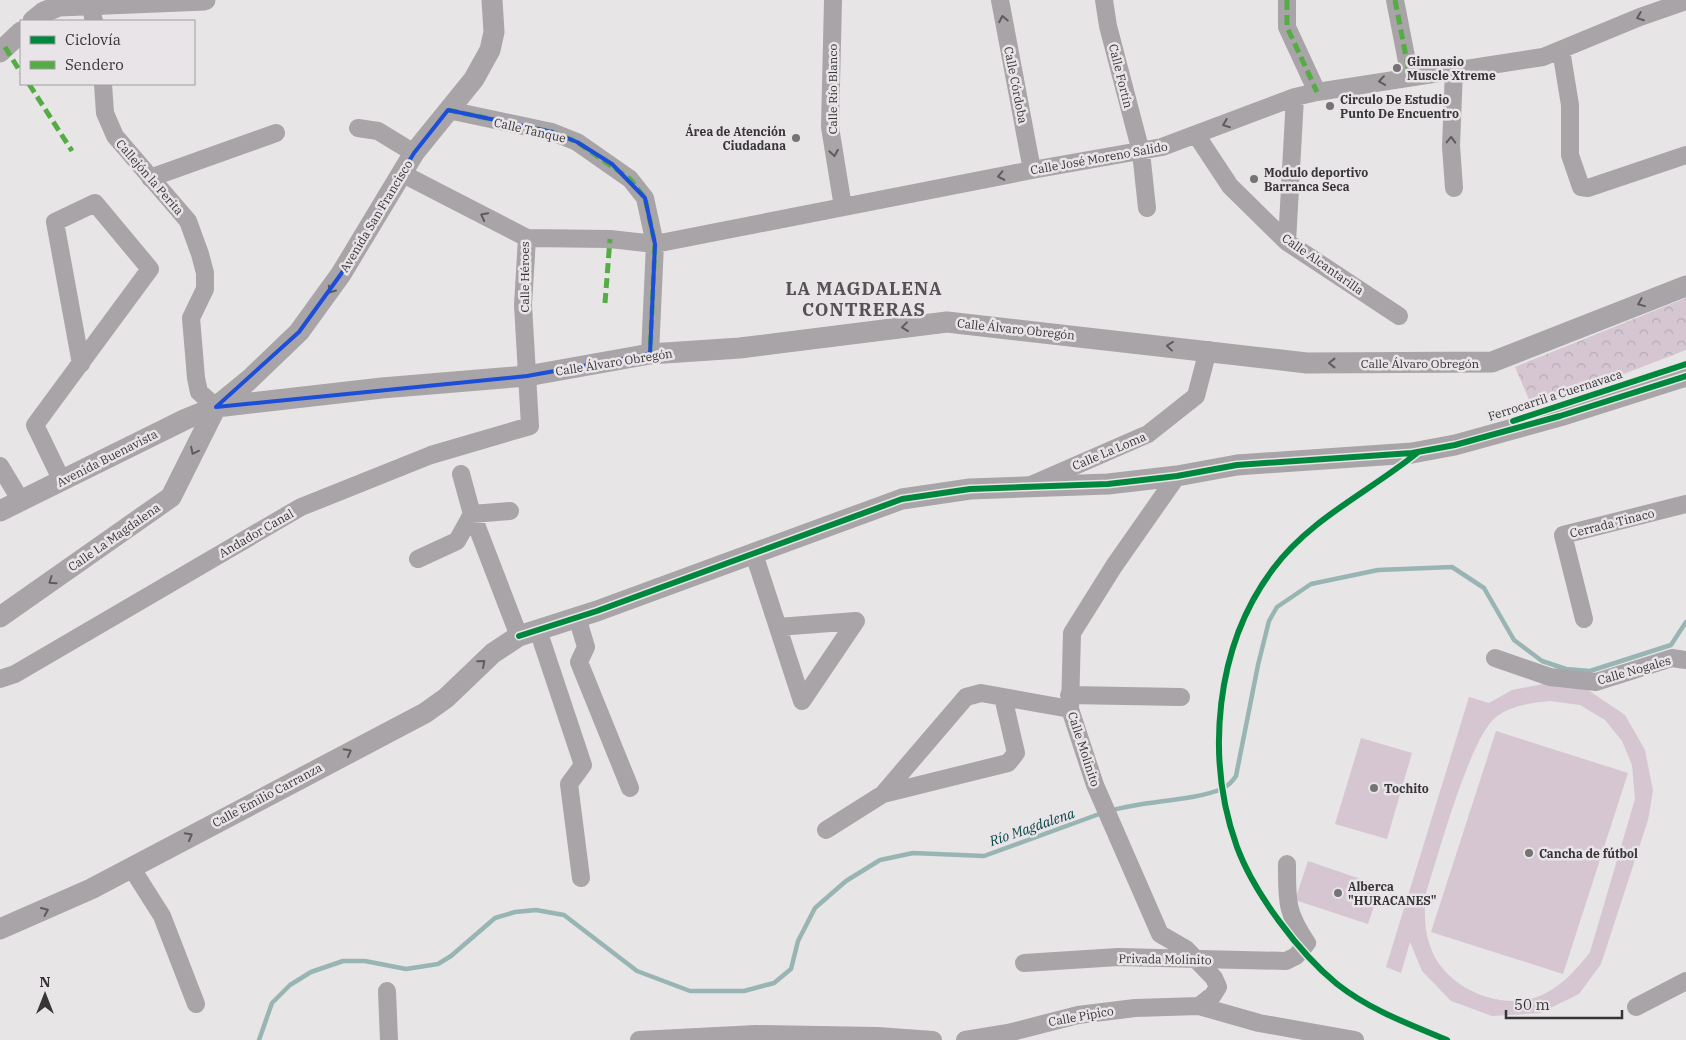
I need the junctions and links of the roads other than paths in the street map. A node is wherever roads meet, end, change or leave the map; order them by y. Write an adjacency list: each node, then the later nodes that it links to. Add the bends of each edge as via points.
1 (205, 0): 9 (street)
2 (492, 0): 19 (street, Avenida San Francisco, via 494,32 490,50 474,79)
3 (832, 0): 30 (street, Calle Río Blanco, one-way to 30, via 830,127)
4 (1000, 0): 26 (street, Calle Córdoba, one-way to 4)
5 (1104, 0): 23 (street, Calle Fortín)
6 (1287, 0): 17 (street, via 1287,27)
7 (1395, 0): 15 (street)
8 (1686, 1): 12 (street, Calle José Moreno Salido, one-way to 12)
9 (91, 9): 10 (street, via 59,6)
10 (34, 20)
11 (20, 33): 13 (street)
12 (1561, 50): 14 (street, Calle José Moreno Salido, via 1543,57); 25 (street, via 1570,106 1570,155 1581,187 1588,188)
13 (0, 52)
14 (1454, 70): 15 (street, Calle José Moreno Salido); 29 (street, one-way to 14, via 1451,146)
15 (1410, 77): 17 (street, Calle José Moreno Salido, one-way to 17)
16 (103, 85): 28 (street, Callejón la Perita, via 105,113 115,136)
17 (1317, 92): 18 (street, Calle José Moreno Salido)
18 (1295, 98): 22 (street, Calle José Moreno Salido, one-way to 22); 33 (street)
19 (448, 110): 24 (street, Avenida San Francisco); 34 (street, Calle Tanque, via 552,132 578,142 630,179 646,198)
20 (358, 128): 24 (street, via 378,131)
21 (276, 132): 28 (street)
22 (1197, 136): 23 (street, Calle José Moreno Salido); 33 (street, Calle Alcantarilla, via 1230,186)
23 (1141, 152): 26 (street, Calle José Moreno Salido); 31 (street, Calle Fortín)
24 (414, 153): 27 (street, Avenida San Francisco)
25 (1686, 155)
26 (1032, 170): 30 (street, Calle José Moreno Salido, one-way to 30)
27 (401, 174): 32 (street, Calle Héroes, one-way to 27); 42 (street, Avenida San Francisco, one-way to 42, via 341,274 299,332)
28 (150, 178): 42 (street, Callejón la Perita, via 188,221 200,254 205,289 191,318 196,378 199,392)
29 (1454, 188)
30 (843, 208): 34 (street, Calle José Moreno Salido)
31 (1148, 208)
32 (527, 238): 34 (street, Calle José Moreno Salido, via 610,239); 40 (street, Calle Héroes, via 523,305)
33 (1287, 242): 36 (street, Calle Alcantarilla)
34 (655, 244): 38 (street, Calle Tanque)
35 (1686, 286): 37 (street, Calle Álvaro Obregón, one-way to 37, via 1492,362 1307,363)
36 (1400, 316)
37 (1208, 350): 38 (street, Calle Álvaro Obregón, one-way to 38, via 947,322 740,348); 48 (street, Calle La Loma, via 1196,396 1148,434)
38 (650, 354): 40 (street, Calle Álvaro Obregón)
39 (81, 364): 39 (street, via 150,269 95,203 55,222); 47 (street, via 35,425)
40 (527, 376): 42 (street, Calle Álvaro Obregón, via 382,388); 43 (street, Calle Héroes)
41 (1686, 376): 46 (street, Calle Emilio Carranza, via 1456,445 1412,453 1237,465)
42 (216, 408): 47 (street, Avenida Buenavista, via 186,418); 56 (street, Calle La Magdalena, one-way to 56, via 171,497)
43 (530, 426): 63 (street, Andador Canal, via 431,455 301,507 23,670)
44 (0, 466): 49 (street)
45 (460, 474): 53 (street)
46 (1177, 476): 48 (street, Calle Emilio Carranza, via 1108,484); 66 (street, Calle Molinito, via 1072,633)
47 (62, 481): 49 (street, Avenida Buenavista)
48 (1026, 488): 54 (street, Calle Emilio Carranza, via 970,489 902,499)
49 (21, 501): 51 (street, Avenida Buenavista)
50 (1686, 504): 58 (street, Cerrada Tinaco, via 1563,535)
51 (0, 511)
52 (510, 511): 53 (street)
53 (472, 514): 55 (street, via 457,541); 60 (street)
54 (754, 554): 57 (street, Calle Emilio Carranza); 59 (street)
55 (418, 559)
56 (0, 617)
57 (578, 617): 60 (street, Calle Emilio Carranza); 67 (street, via 586,647 579,662)
58 (1584, 619)
59 (778, 627): 59 (street, via 802,701 856,621 798,625)
60 (528, 633): 71 (street, Calle Emilio Carranza, one-way to 60, via 425,713 446,698 493,653); 72 (street, via 583,765 569,784)
61 (1495, 658): 62 (street, Calle Nogales, via 1550,677 1596,682 1672,658)
62 (1686, 660)
63 (0, 679)
64 (1003, 697): 66 (street); 68 (street, via 981,693 966,697); 68 (street, via 1016,753 1008,763)
65 (1181, 697): 66 (street)
66 (1070, 702): 74 (street, Calle Molinito, via 1095,785 1160,934 1186,948)
67 (630, 788)
68 (883, 794): 69 (street)
69 (826, 830)
70 (1287, 864): 74 (street, Privada Molinito, via 1287,903 1294,924 1307,943 1302,950 1286,961)
71 (131, 867): 73 (street, Calle Emilio Carranza, one-way to 71); 78 (street, via 162,916)
72 (581, 878)
73 (0, 930)
74 (1196, 959): 75 (street, Privada Molinito, via 1118,957); 79 (street, Calle Molinito, via 1218,987)
75 (1024, 963)
76 (1686, 981): 80 (street)
77 (387, 991): 82 (street)
78 (196, 1004)
79 (1199, 1006): 81 (street, Calle Pipico); 85 (street, Calle Pipico, via 1078,1014 1008,1033)
80 (1636, 1007)
81 (1260, 1032): 86 (street, Calle Pipico)
82 (389, 1040)
83 (639, 1040): 84 (street, via 756,1034)
84 (933, 1040)
85 (965, 1040)
86 (1355, 1040)

